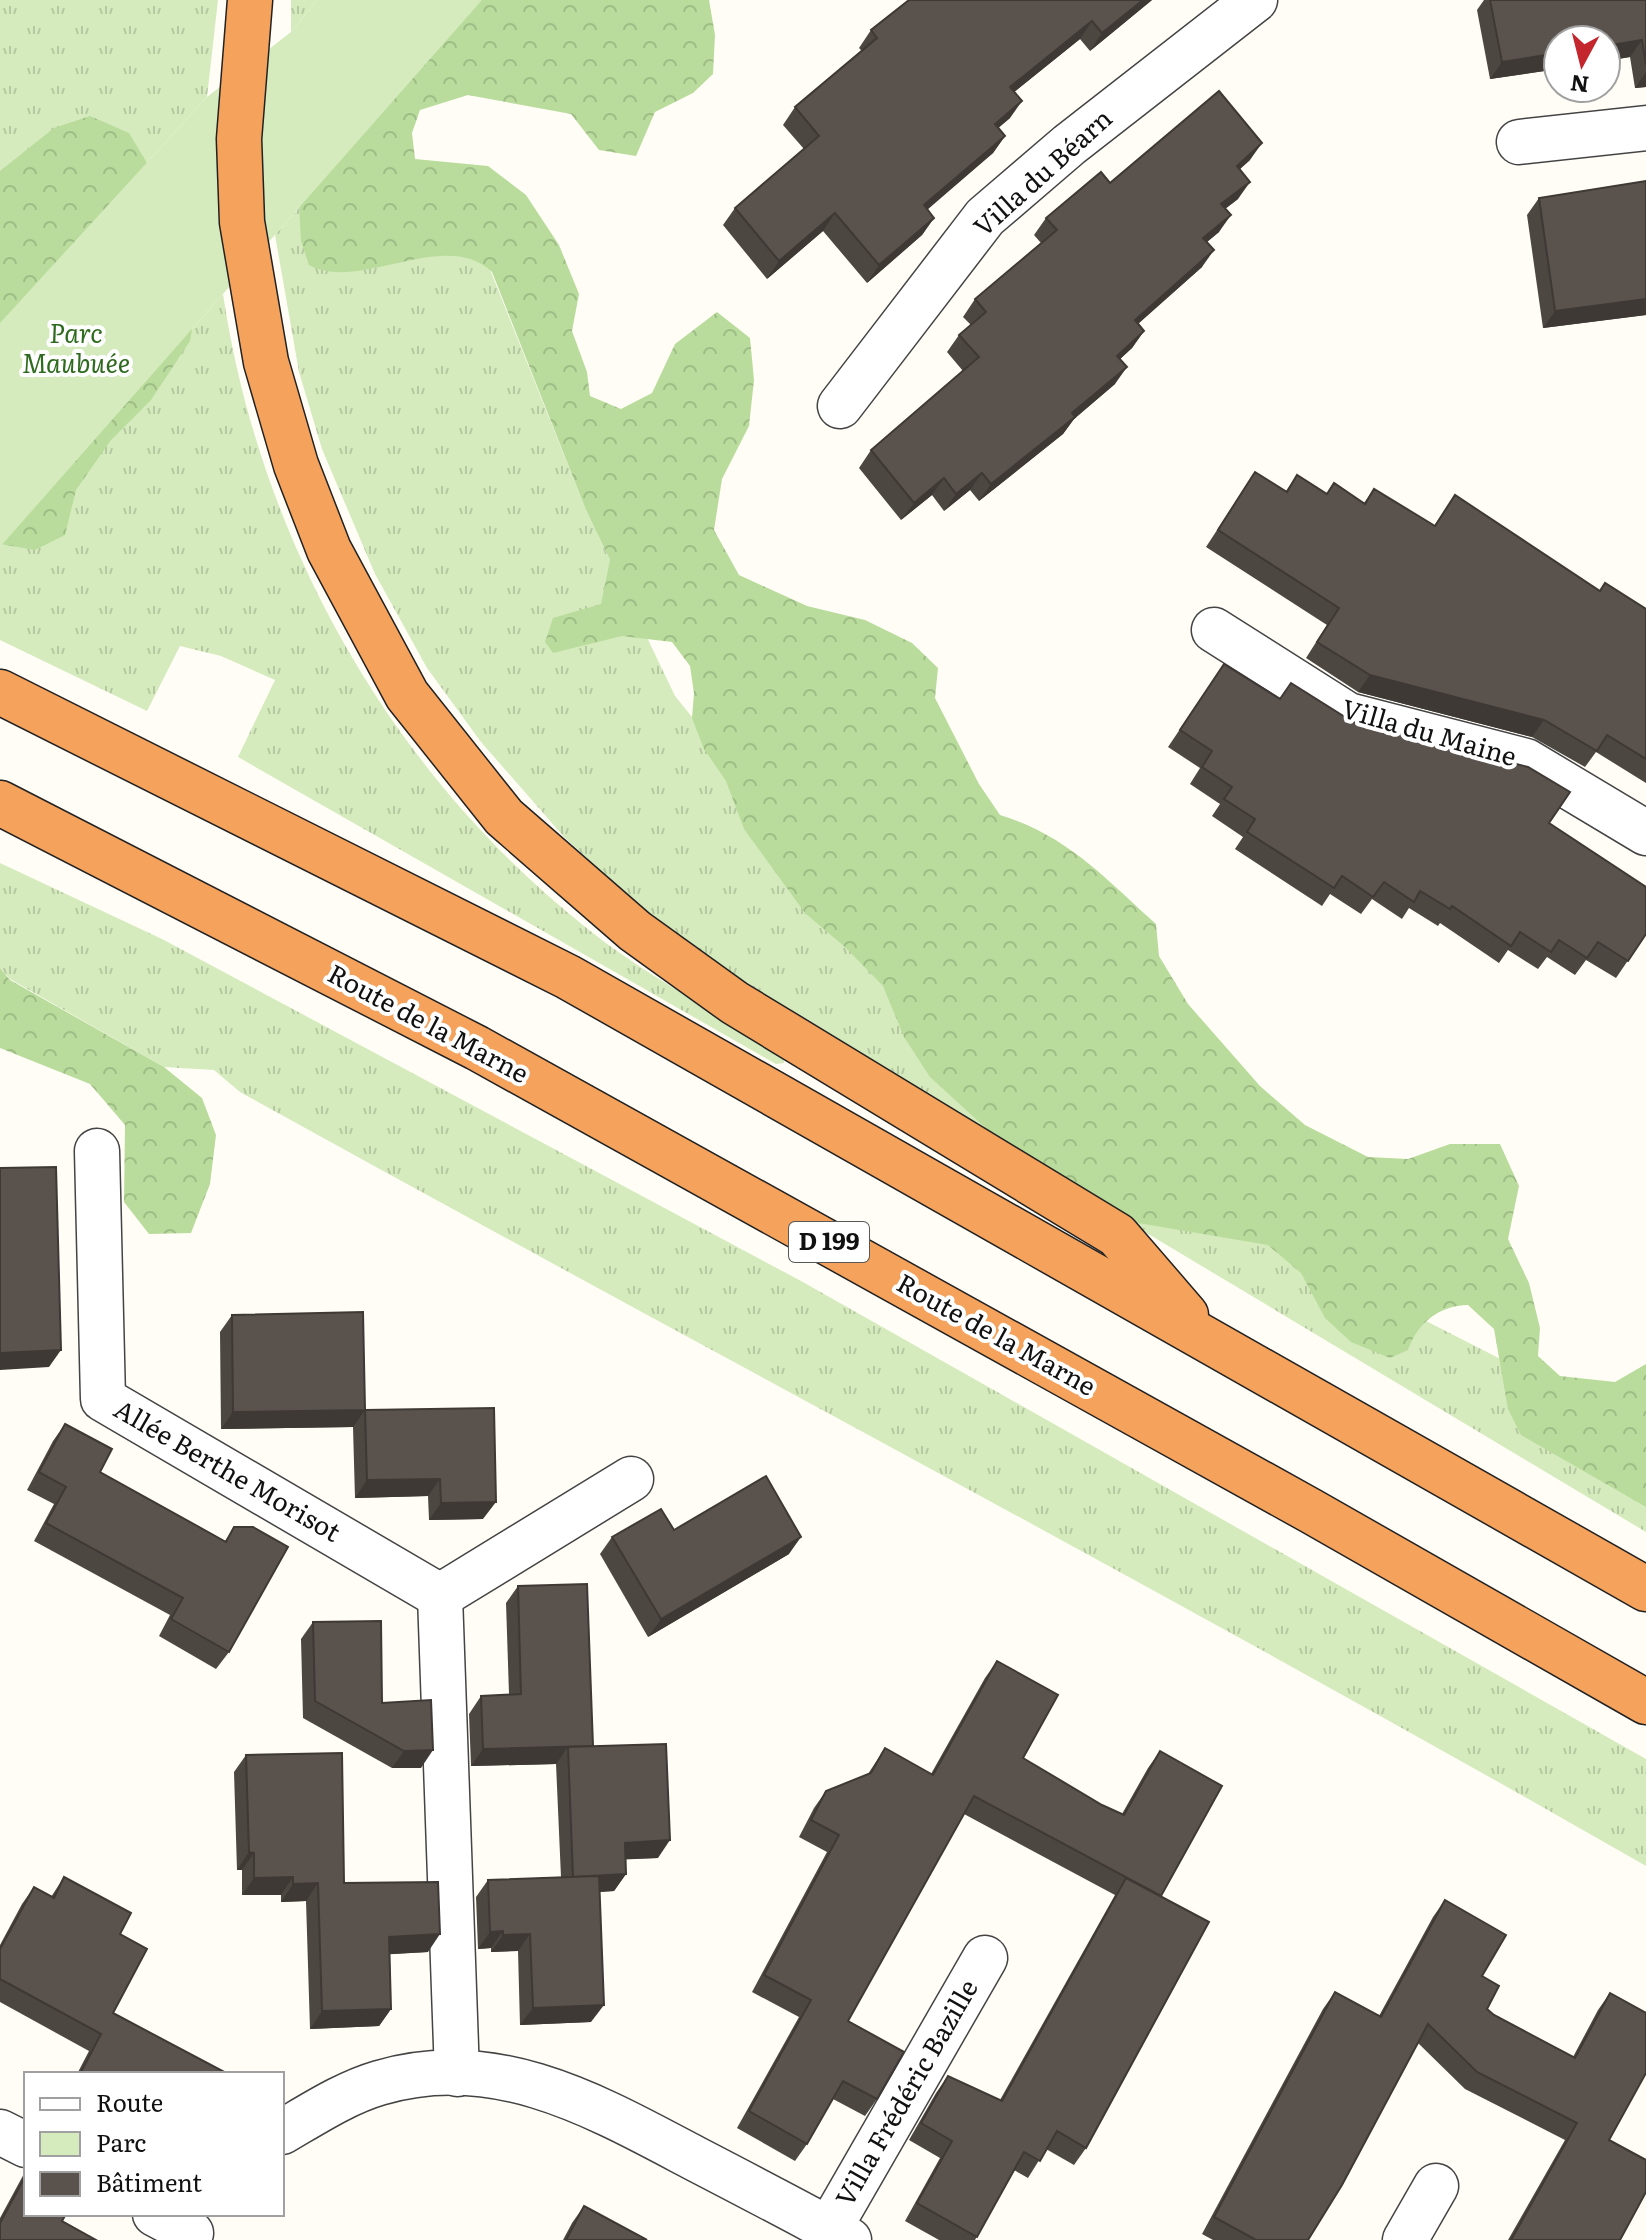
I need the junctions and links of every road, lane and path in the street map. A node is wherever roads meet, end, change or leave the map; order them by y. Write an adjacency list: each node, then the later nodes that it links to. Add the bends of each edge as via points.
1 (250, 0): 11 (highway, via 239,139 242,222 266,362 296,465 329,550 407,695 504,817 570,878 735,1003 1117,1235)
2 (1250, 3): 5 (street, Villa du Béarn, via 985,217)
3 (1646, 128): 4 (street)
4 (1519, 142)
5 (840, 406)
6 (1214, 630): 9 (street, Villa du Maine, via 1348,715 1526,761)
7 (0, 692): 11 (highway, via 568,977)
8 (0, 803): 15 (highway, Route de la Marne / D 199, via 491,1055)
9 (1646, 833)
10 (97, 1151): 14 (street, Allée Berthe Morisot, via 103,1399)
11 (1209, 1341): 13 (highway)
12 (631, 1479): 14 (street)
13 (1646, 1589)
14 (440, 1596): 17 (street)
15 (1646, 1702)
16 (985, 1958): 22 (street, Villa Frédéric Bazille)
17 (457, 2074): 18 (street, via 378,2083); 22 (street, via 511,2079 589,2102)
18 (284, 2131)
19 (0, 2132): 20 (street)
20 (24, 2144)
21 (1436, 2186): 23 (street)
22 (839, 2234)
23 (1405, 2240)

